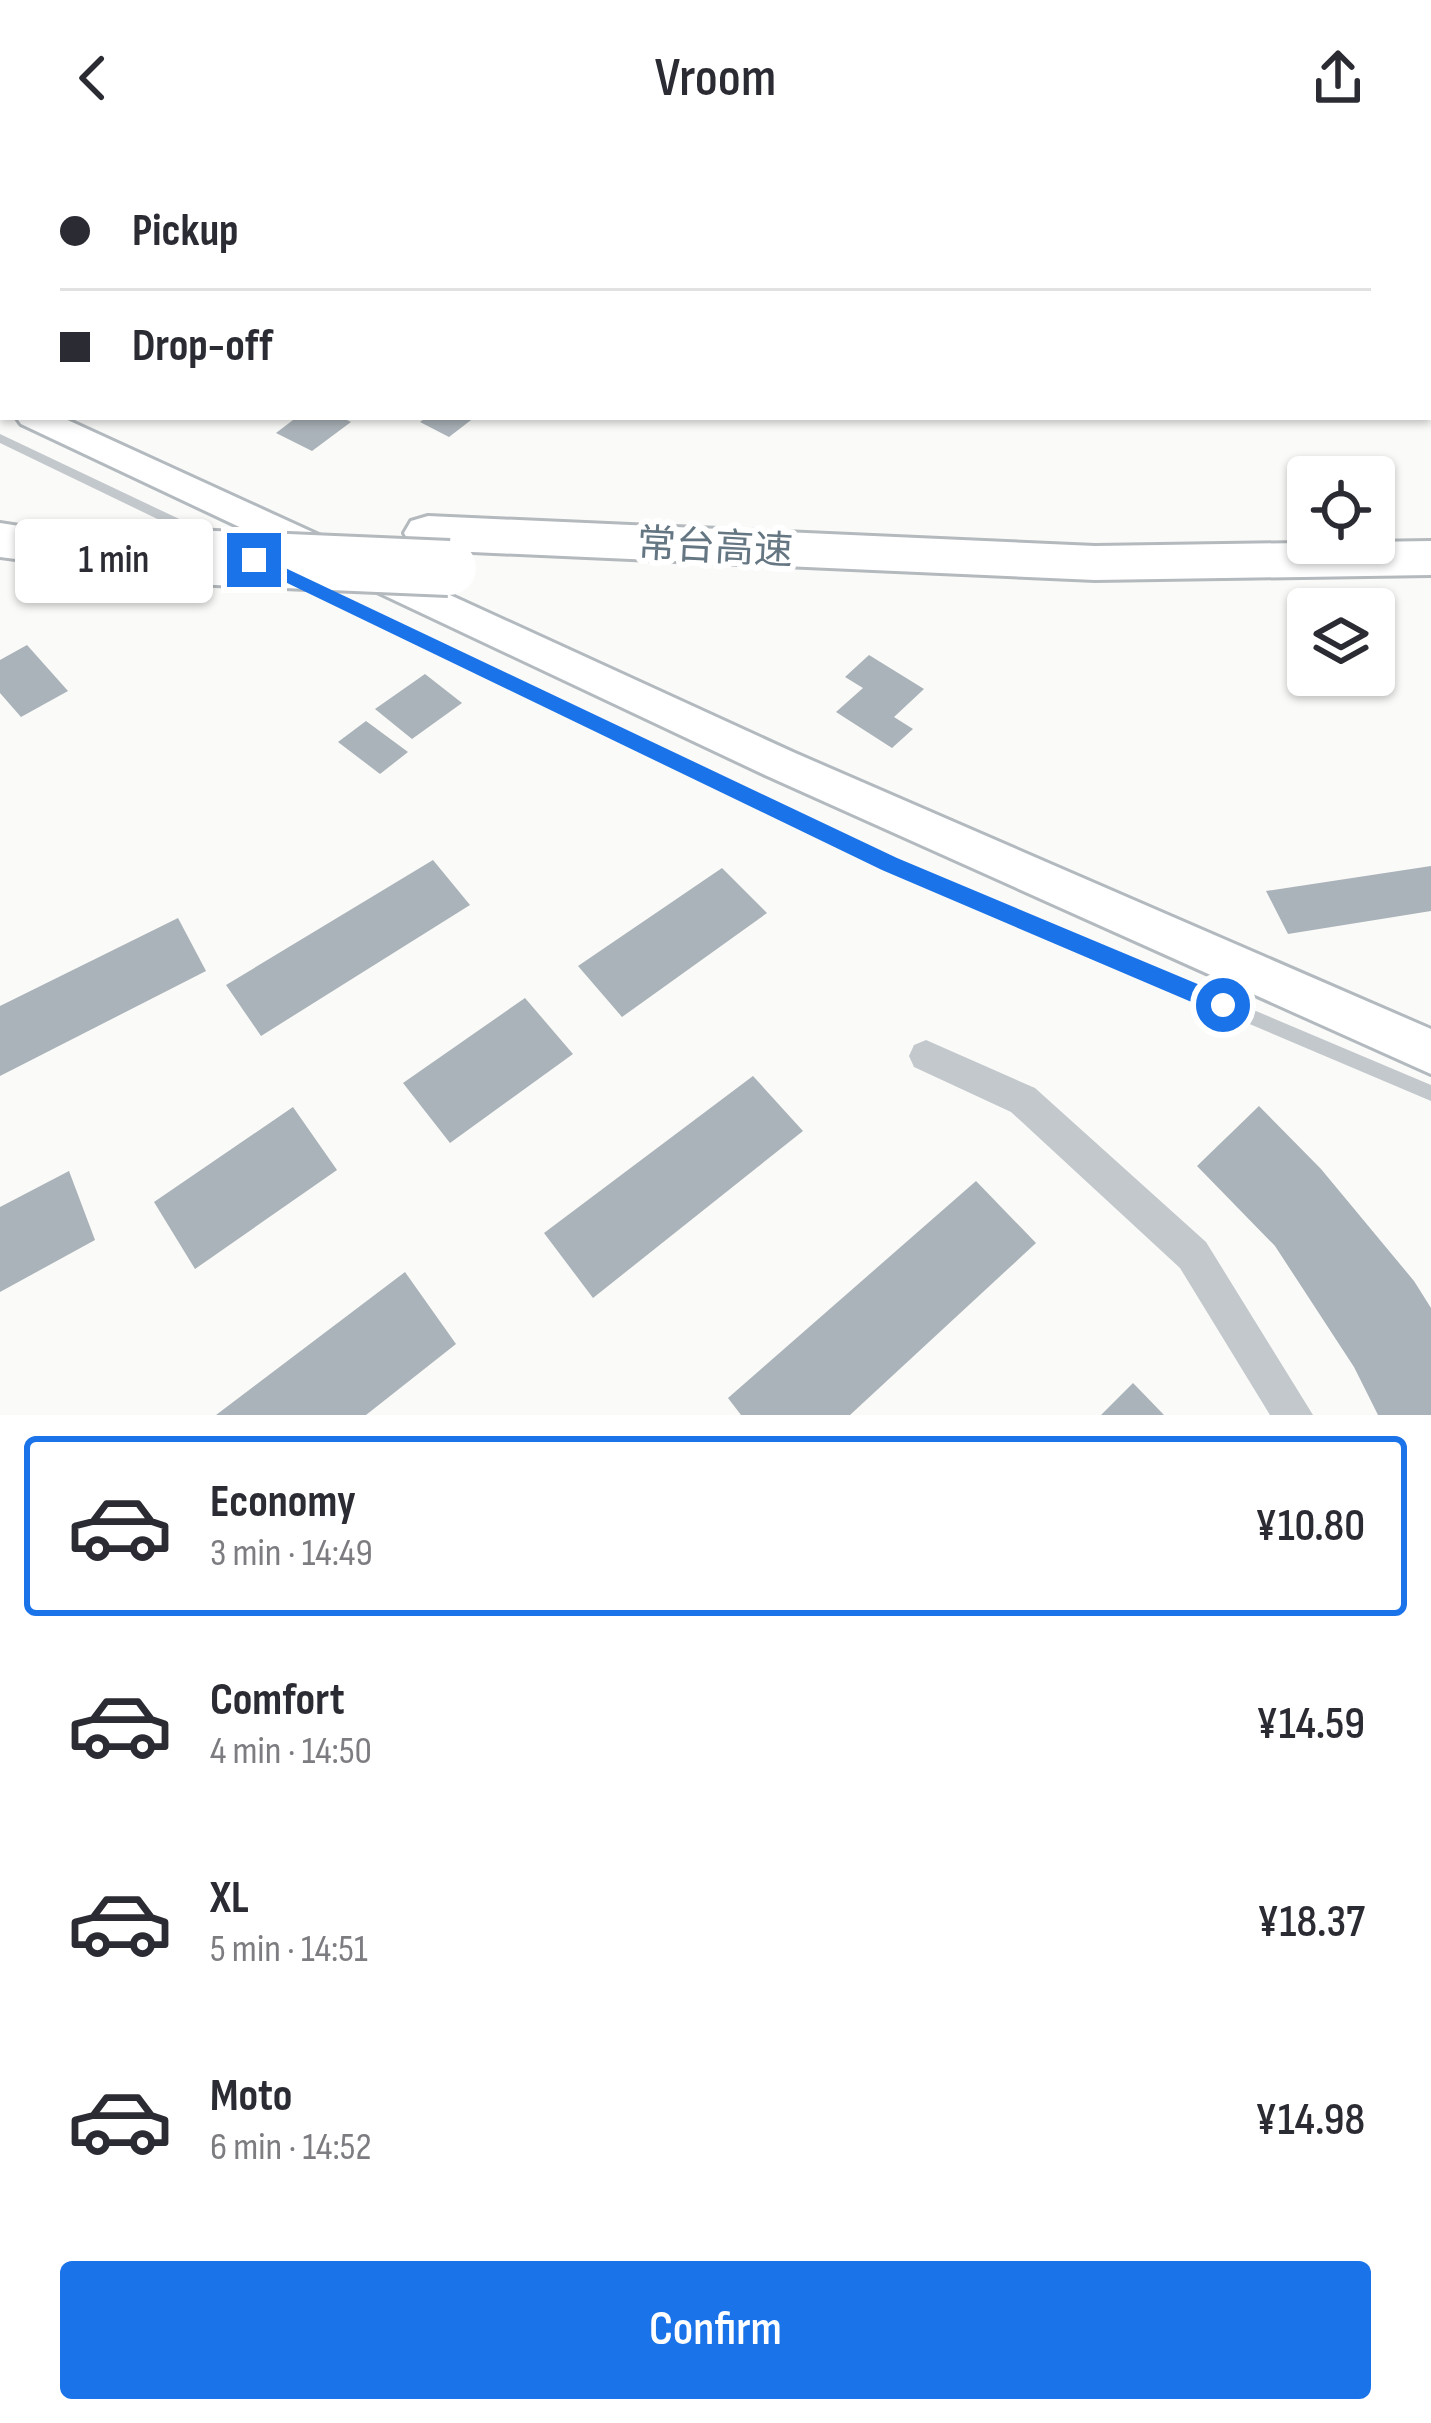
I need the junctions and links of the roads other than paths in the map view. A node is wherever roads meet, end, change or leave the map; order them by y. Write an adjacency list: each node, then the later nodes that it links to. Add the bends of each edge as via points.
1 (39, 420): 9 (main road, via 780,764)
2 (0, 438): 11 (lane, via 890,864)
3 (0, 507): 4 (highway, 常台高速)
4 (93, 535): 5 (highway, 常台高速); 6 (highway, 常台高速, bridge)
5 (0, 540)
6 (438, 550): 7 (highway, 常台高速, via 1095,562); 8 (highway, 常台高速, via 1101,591)
7 (1431, 558)
8 (1431, 587)
9 (1431, 1052)
10 (926, 1057): 12 (street, via 1023,1100 1193,1255)
11 (1431, 1093)
12 (1293, 1415)

